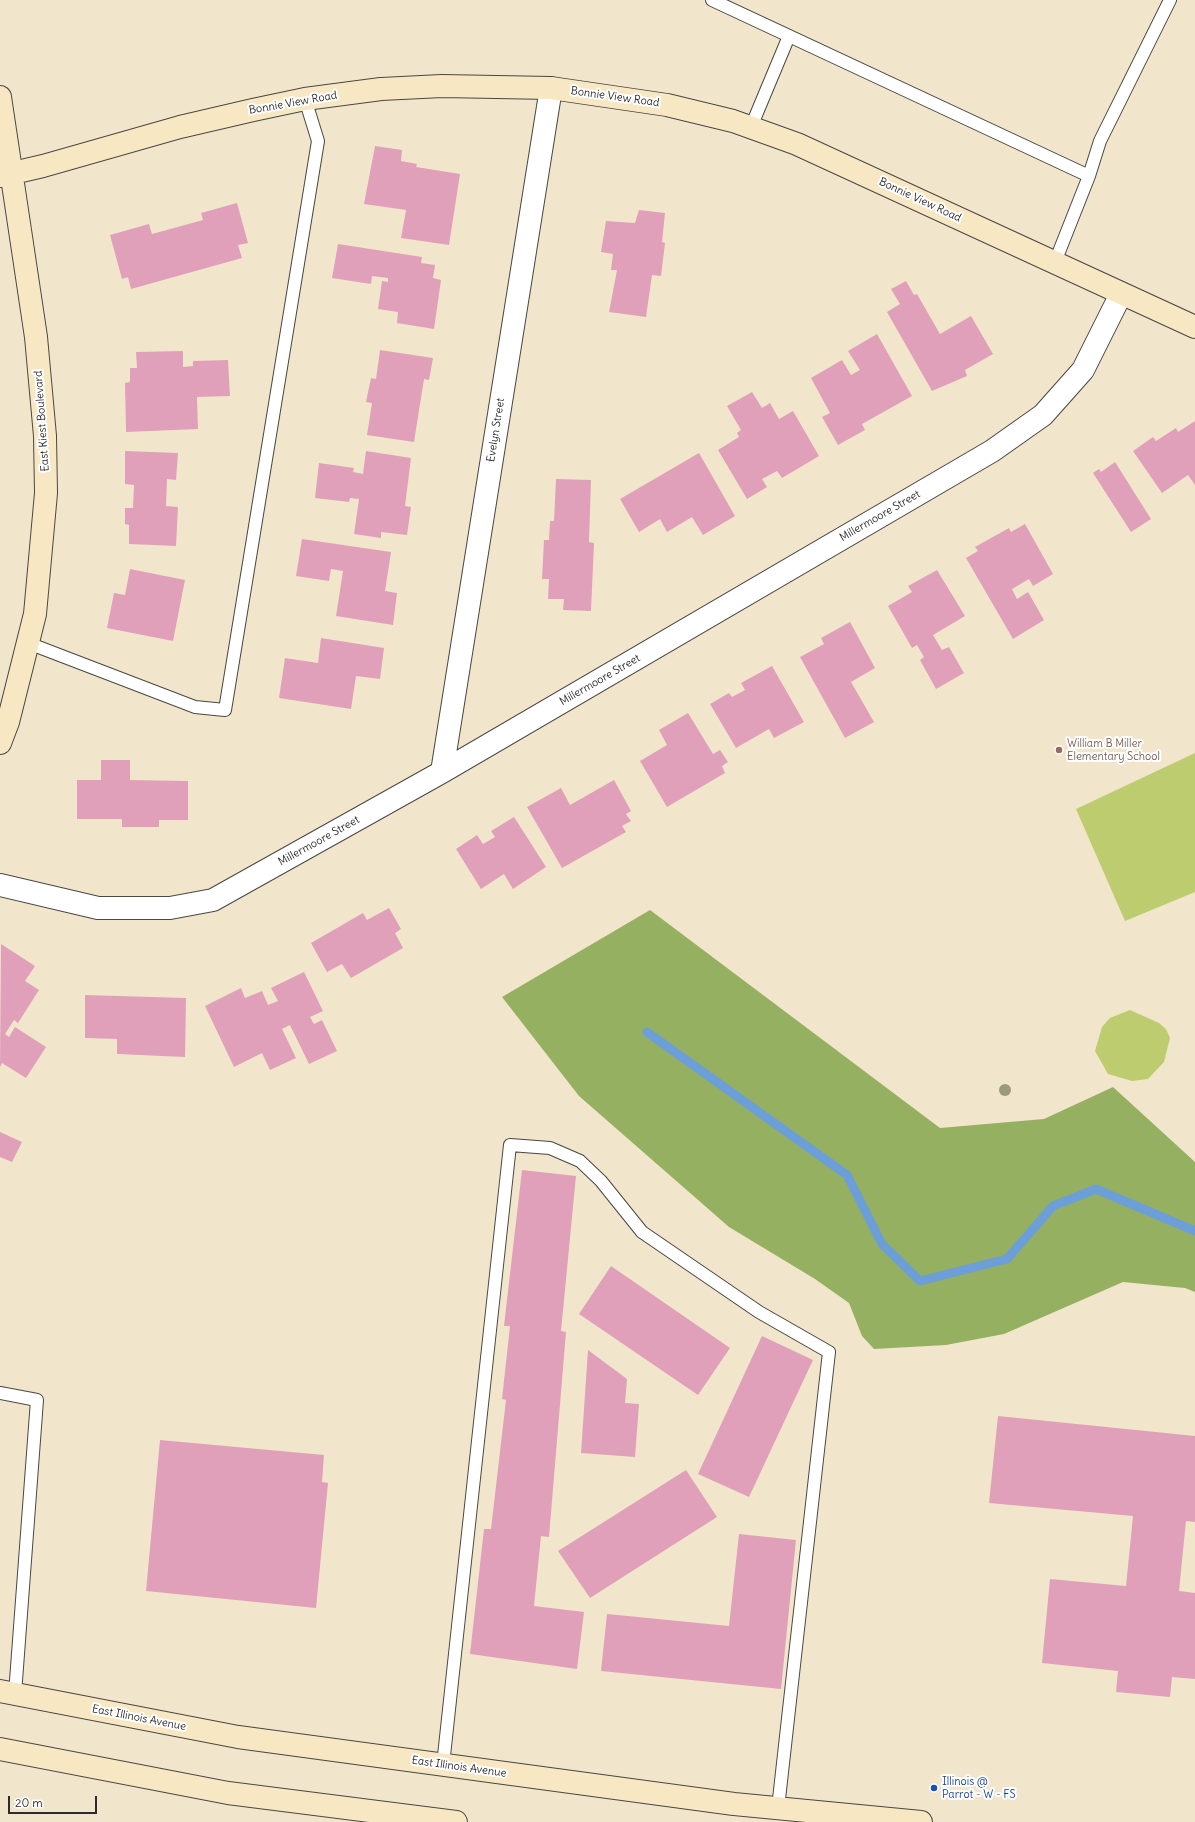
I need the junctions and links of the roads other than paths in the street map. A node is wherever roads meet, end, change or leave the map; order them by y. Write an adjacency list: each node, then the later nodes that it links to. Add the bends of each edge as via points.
1 (712, 0): 3 (lane)
2 (1170, 0): 9 (lane, via 1100,141)
3 (789, 36): 7 (lane); 9 (lane)
4 (551, 88): 6 (main road, Bonnie View Road, via 434,86 380,89); 7 (main road, Bonnie View Road, via 667,105); 15 (street, Evelyn Street)
5 (0, 98): 8 (main road, East Kiest Boulevard)
6 (306, 99): 8 (main road, Bonnie View Road, via 180,127); 13 (lane, via 318,141 225,710 195,707)
7 (751, 127): 10 (main road, Bonnie View Road, via 797,144)
8 (6, 175): 13 (main road, East Kiest Boulevard, via 36,337 44,436 46,493 35,614)
9 (1089, 176): 10 (lane)
10 (1056, 262): 11 (main road, Bonnie View Road)
11 (1121, 294): 12 (main road, Bonnie View Road); 15 (street, Millermoore Street, via 1083,370 1042,415 992,451)
12 (1195, 327)
13 (28, 643): 14 (main road, East Kiest Boulevard, via 8,722)
14 (0, 743)
15 (442, 772): 16 (street, Millermoore Street, via 213,900 170,908 98,908)
16 (0, 885)
17 (0, 1393): 18 (lane, via 37,1400)
18 (8, 1692): 20 (main road, East Illinois Avenue, via 238,1737)
19 (0, 1749): 23 (main road, via 228,1793)
20 (443, 1764): 21 (lane, via 510,1145 550,1148 580,1161 602,1181 642,1232 759,1312 829,1352); 22 (main road, East Illinois Avenue)
21 (778, 1808): 22 (main road, East Illinois Avenue); 24 (main road, East Illinois Avenue)
22 (734, 1813)
23 (456, 1822)
24 (920, 1822)

